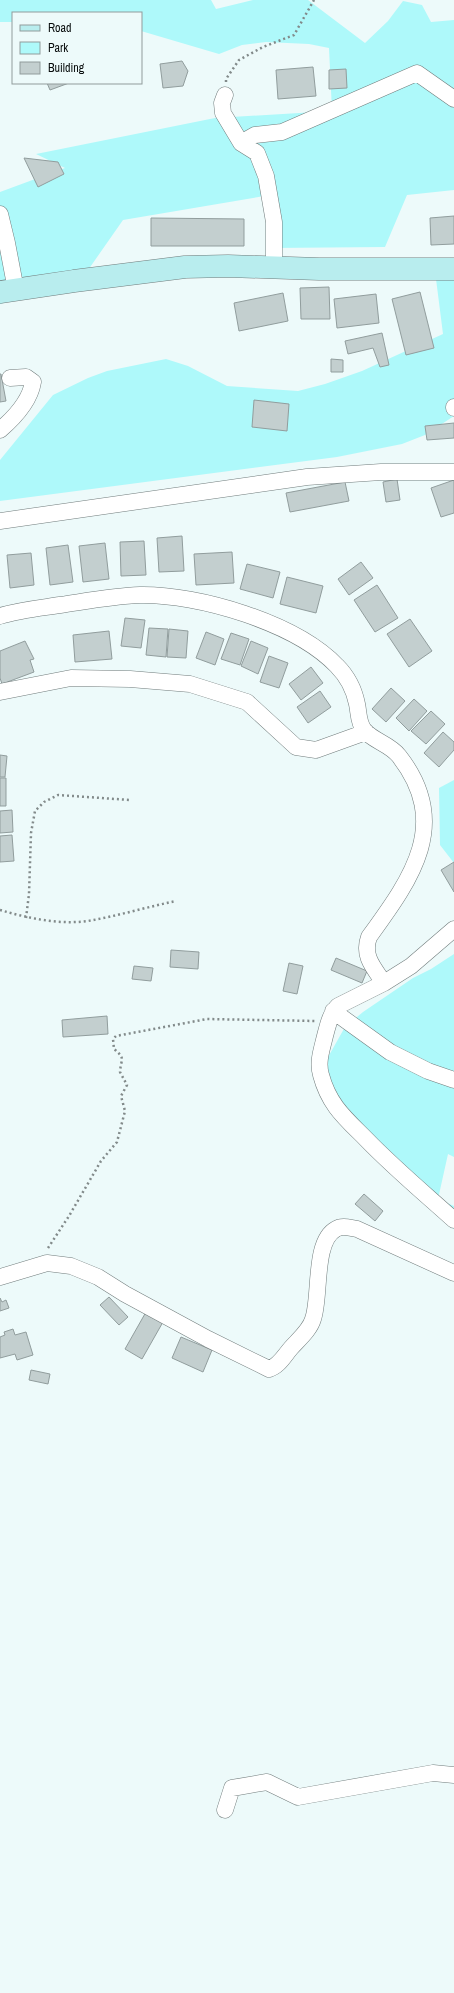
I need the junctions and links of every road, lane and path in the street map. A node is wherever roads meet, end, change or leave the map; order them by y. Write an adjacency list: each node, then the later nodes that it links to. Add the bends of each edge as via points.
1 (314, 0): 2 (path, via 294,35 239,60 226,79)
2 (225, 95): 4 (street, via 222,103 223,114)
3 (454, 99): 4 (street, via 417,73 282,132 255,135)
4 (241, 142): 6 (street, via 257,153 266,176 274,222)
5 (0, 214): 8 (street, via 7,243)
6 (274, 268): 7 (street); 8 (street, via 185,268)
7 (454, 269)
8 (8, 291)
9 (10, 378): 10 (street, via 26,377 33,382 28,398)
10 (0, 430)
11 (454, 472): 12 (street, via 381,472 307,477)
12 (0, 521)
13 (0, 616): 15 (street, via 141,595 169,596 238,612 297,635 318,648 338,666 351,685 360,725)
14 (0, 692): 15 (street, via 71,678 190,684 247,702 296,747 316,750)
15 (366, 732): 21 (street, via 398,754 412,773 422,795 425,818 424,837 418,861 407,883 366,945 366,953)
16 (130, 800): 19 (path, via 58,795 44,802 35,811 31,833)
17 (176, 901): 19 (path, via 87,921 51,922)
18 (0, 910): 19 (path)
19 (26, 918)
20 (454, 929): 21 (street, via 411,966)
21 (384, 983): 22 (street, via 349,999 338,1006)
22 (331, 1016): 23 (street, via 390,1052); 24 (street, via 319,1062 320,1074 330,1100 387,1162); 25 (path, via 207,1019 116,1036 113,1039 114,1049 122,1054 120,1072 127,1085 121,1096 125,1111 117,1142 101,1161 69,1216)
23 (454, 1080)
24 (454, 1220)
25 (35, 1266): 26 (street, via 47,1263 63,1264 84,1270 208,1339 269,1368 279,1364 313,1320 325,1243 336,1228 357,1229); 27 (street)
26 (454, 1273)
27 (0, 1276)
28 (454, 1775): 29 (street, via 434,1772 298,1797 267,1782 232,1788)
29 (225, 1810)

